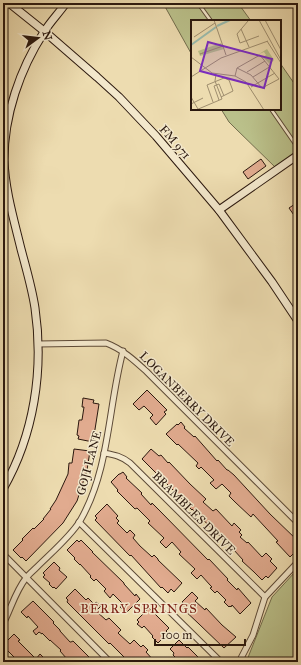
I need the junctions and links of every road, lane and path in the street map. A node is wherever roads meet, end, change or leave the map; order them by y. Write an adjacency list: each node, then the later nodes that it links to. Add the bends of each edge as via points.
1 (9, 3): 5 (main road, FM 971 / FM 971)
2 (66, 3): 5 (main road)
3 (198, 3): 4 (lane)
4 (210, 20)
5 (44, 31): 9 (main road, via 24,67 9,113); 10 (main road, FM 971 / FM 971, via 97,76 137,115)
6 (272, 110): 7 (lane)
7 (298, 148)
8 (298, 155): 10 (main road)
9 (4, 159): 12 (main road, via 6,183 35,308)
10 (219, 210): 11 (main road, FM 971 / FM 971)
11 (298, 321)
12 (38, 344): 13 (street, LOGANBERRY DRIVE, via 106,343); 15 (main road, via 34,404 26,439)
13 (123, 351): 14 (street, GOJI LANE); 17 (street, LOGANBERRY DRIVE)
14 (104, 453): 16 (street, GOJI LANE, via 91,498); 21 (street, BRAMBLES DRIVE, via 119,456 130,463)
15 (3, 489)
16 (79, 522): 20 (street, GOJI LANE); 24 (street)
17 (298, 523)
18 (3, 554): 20 (street)
19 (298, 562): 21 (street)
20 (26, 577): 22 (street, GOJI LANE); 23 (street)
21 (264, 597): 25 (street, via 253,634)
22 (3, 624)
23 (110, 662)
24 (221, 662)
25 (239, 662)

